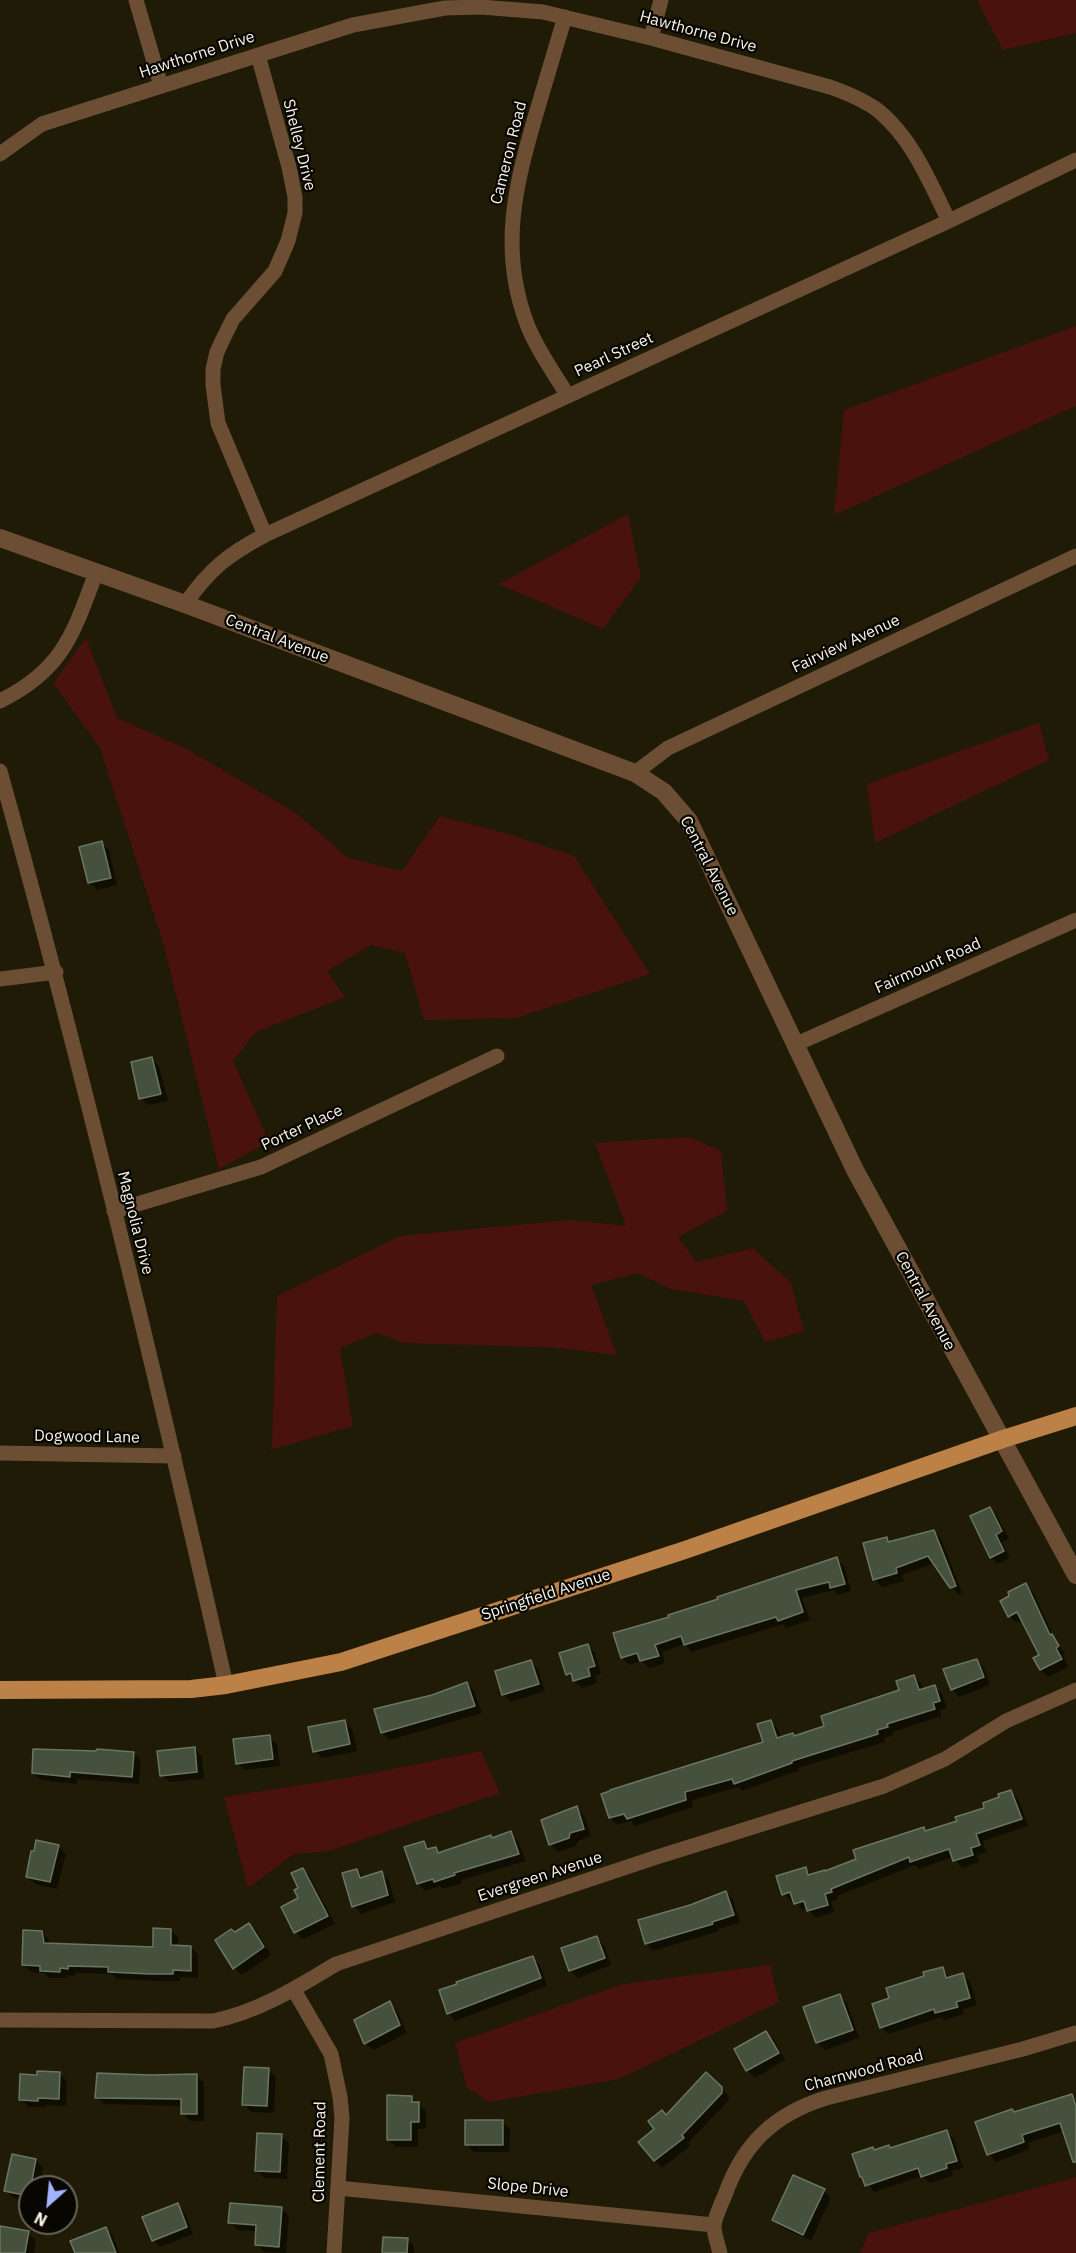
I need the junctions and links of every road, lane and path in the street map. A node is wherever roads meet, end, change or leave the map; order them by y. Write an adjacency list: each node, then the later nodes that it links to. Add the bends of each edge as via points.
1 (136, 0): 6 (street)
2 (662, 0): 4 (street)
3 (565, 17): 4 (street, Hawthorne Drive); 5 (street, Hawthorne Drive, via 516,9 445,9 352,25); 10 (street, Cameron Road, via 516,187 511,244 515,283 527,325)
4 (651, 38): 9 (street, Hawthorne Drive, via 856,96 879,111 909,143)
5 (258, 55): 6 (street, Hawthorne Drive); 11 (street, Shelley Drive, via 289,167 295,213 275,271 238,312 224,337 213,369 213,385 218,423)
6 (161, 86): 7 (street, Hawthorne Drive, via 42,124)
7 (0, 154)
8 (1076, 160): 9 (street, Pearl Street)
9 (949, 221): 10 (street, Pearl Street)
10 (568, 396): 11 (street, Pearl Street)
11 (265, 535): 15 (street, Pearl Street, via 219,563)
12 (0, 538): 14 (street, Central Avenue)
13 (1076, 556): 18 (street, Fairview Avenue, via 668,748)
14 (96, 573): 15 (street, Central Avenue); 16 (street, via 64,650 36,680)
15 (184, 604): 18 (street, Central Avenue)
16 (0, 701)
17 (0, 771): 20 (street, Magnolia Drive)
18 (635, 773): 22 (street, Central Avenue, via 664,792 689,821)
19 (1076, 920): 22 (street, Fairmount Road)
20 (56, 972): 21 (street); 24 (street, Magnolia Drive)
21 (0, 979)
22 (794, 1045): 26 (street, Central Avenue, via 861,1181)
23 (497, 1056): 24 (street, Porter Place, via 261,1167)
24 (114, 1211): 28 (street, Magnolia Drive)
25 (1076, 1416): 26 (main road, Springfield Avenue)
26 (1003, 1439): 29 (street, Central Avenue); 30 (main road, Springfield Avenue, via 685,1550 341,1662)
27 (0, 1453): 28 (street, Dogwood Lane)
28 (174, 1456): 30 (street, Magnolia Drive)
29 (1076, 1575)
30 (226, 1685): 31 (main road, Springfield Avenue, via 191,1689)
31 (0, 1690)
32 (1076, 1690): 33 (street, Evergreen Avenue, via 1006,1721 945,1759 904,1778 336,1964)
33 (294, 1990): 34 (street, Evergreen Avenue, via 236,2017 213,2021); 36 (street, Clement Road, via 331,2054 336,2075 342,2118)
34 (0, 2020)
35 (1076, 2033): 37 (street, Charnwood Road, via 826,2098 784,2116 753,2142 738,2163)
36 (338, 2188): 37 (street, Slope Drive); 38 (street, Clement Road)
37 (714, 2225): 39 (street)
38 (334, 2253)
39 (720, 2253)

